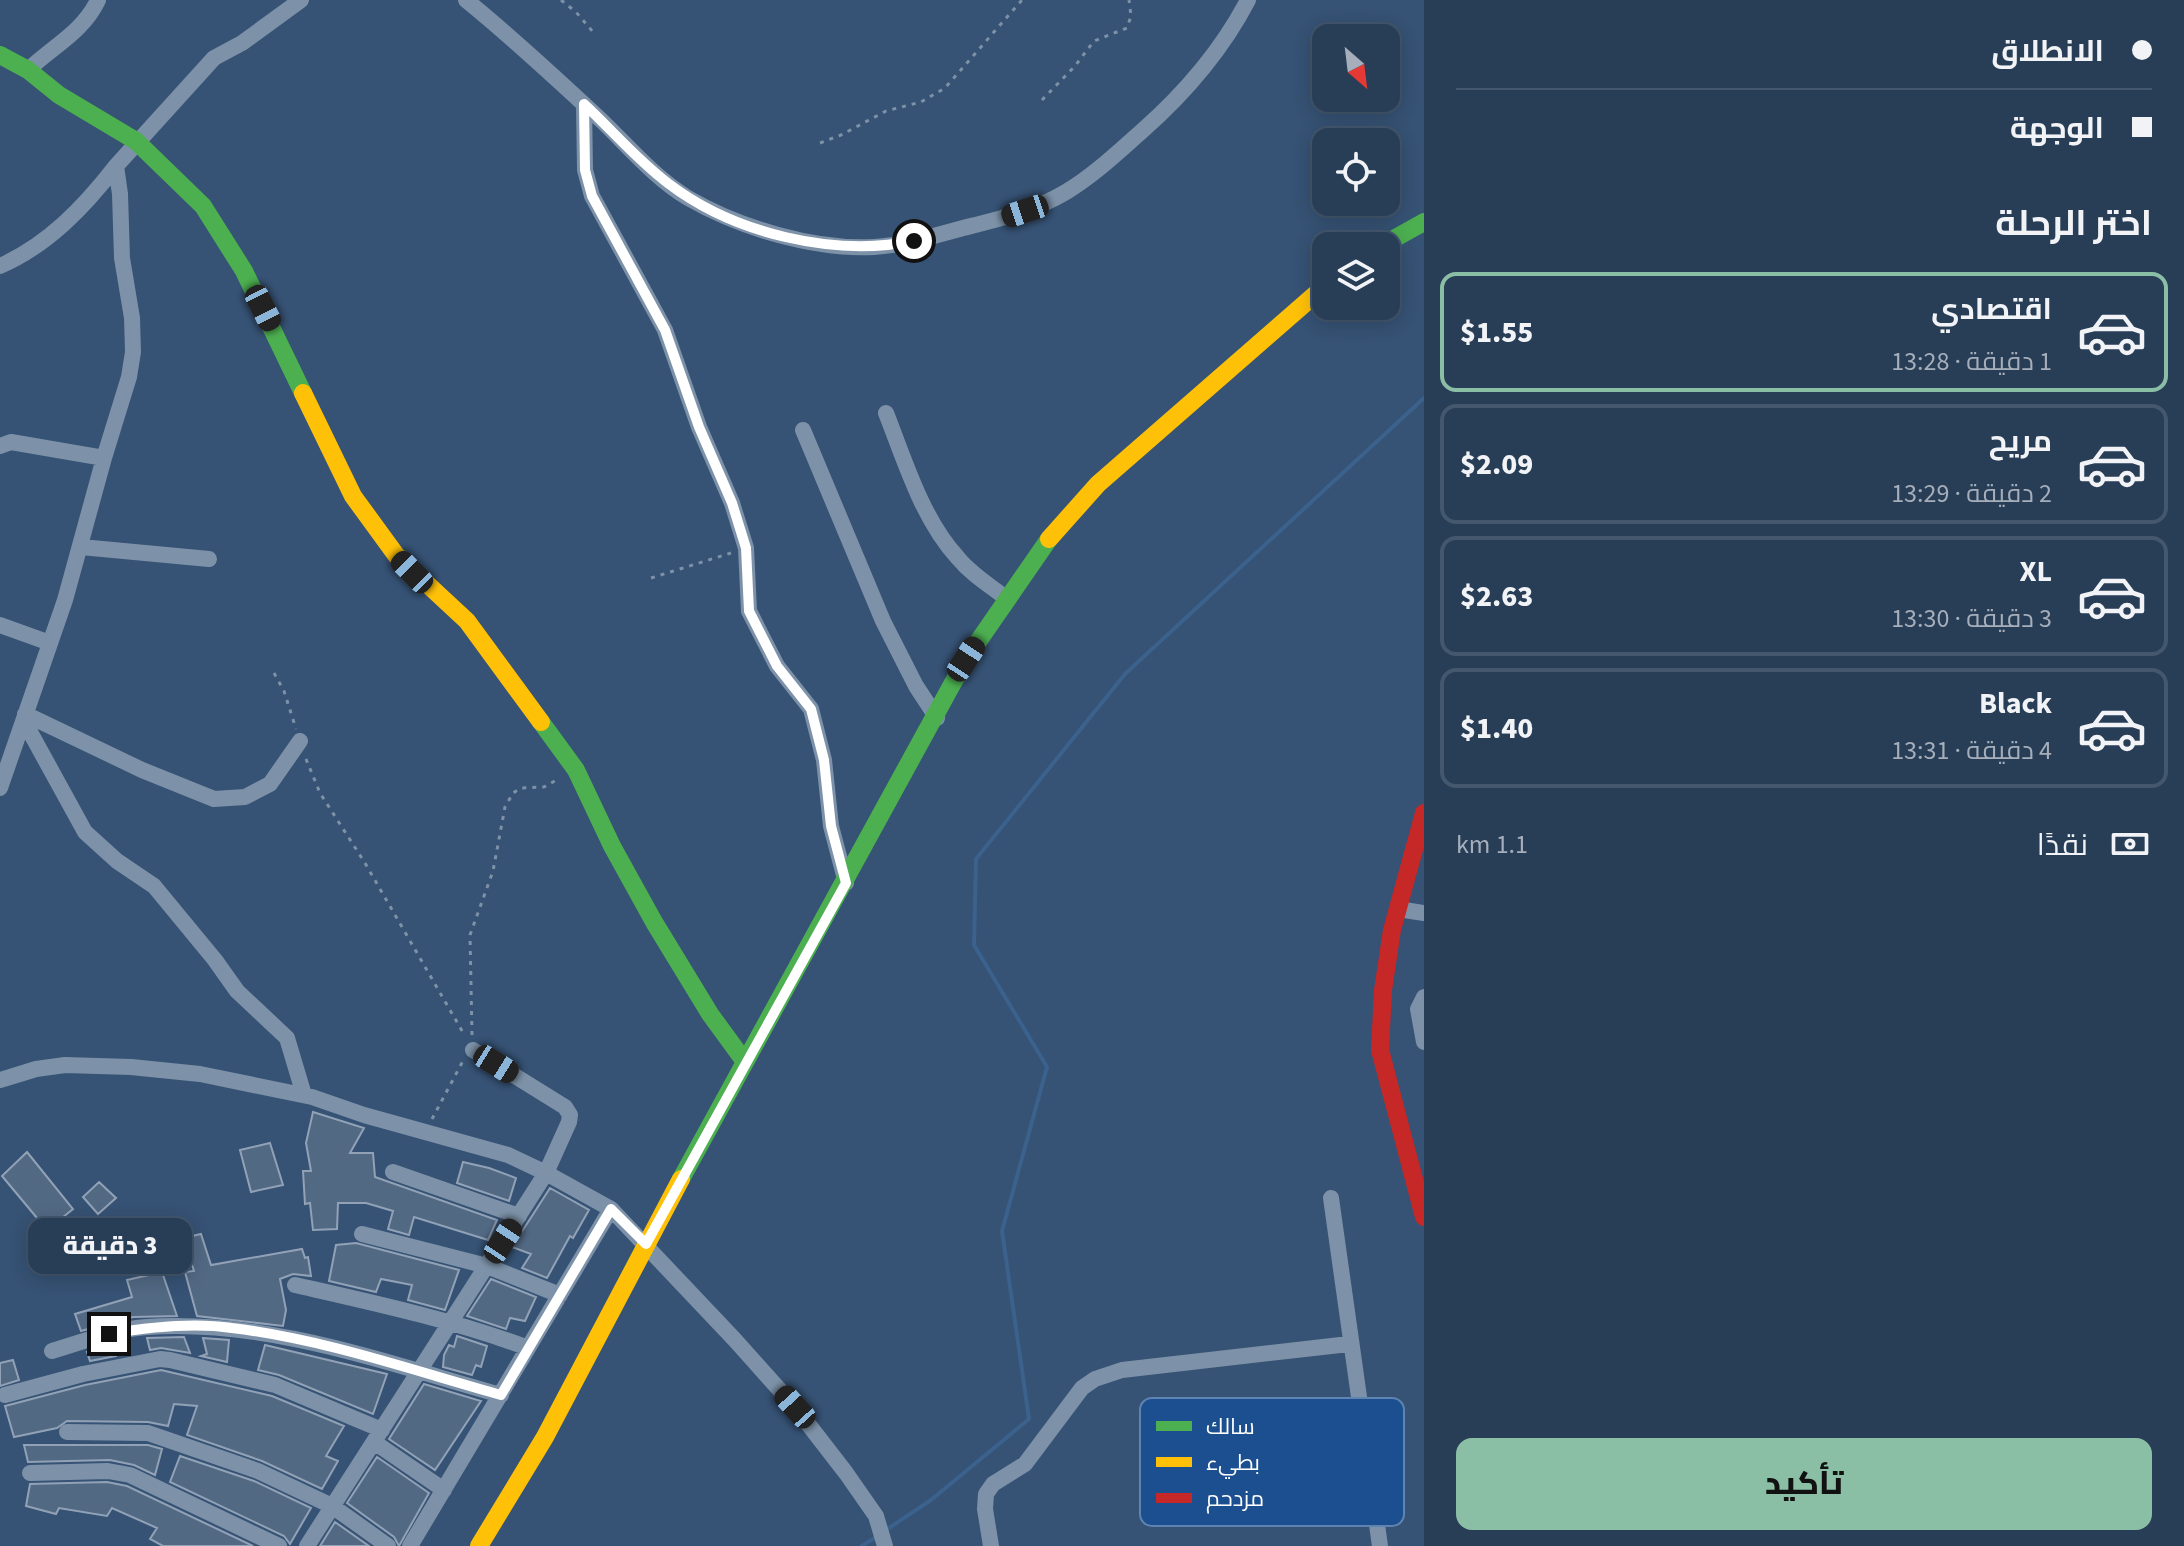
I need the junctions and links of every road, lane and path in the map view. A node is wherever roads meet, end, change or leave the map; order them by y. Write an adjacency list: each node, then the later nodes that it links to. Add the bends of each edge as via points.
1 (98, 0): 10 (street, via 74,34)
2 (301, 0): 13 (street, via 214,58)
3 (466, 0): 12 (street)
4 (561, 0): 8 (path)
5 (1022, 0): 14 (path, via 945,88)
6 (1129, 0): 11 (path, via 1127,28 1094,41)
7 (1248, 0): 12 (street, via 1190,86 1082,181 1025,211 895,245 814,243 725,217 668,184)
8 (593, 32)
9 (0, 55): 10 (street)
10 (28, 70): 13 (street)
11 (1042, 100)
12 (584, 104): 25 (street, via 585,170 592,196 670,342)
13 (136, 141): 15 (street); 35 (street, via 190,192 225,239 353,496 396,555 467,621)
14 (820, 143)
15 (116, 166): 18 (street, via 91,198 43,242); 23 (street, via 133,352)
16 (1424, 222): 17 (street)
17 (1400, 235)
18 (0, 266)
19 (1312, 297): 28 (street, via 1069,512)
20 (886, 413): 28 (street, via 945,543)
21 (803, 430): 33 (street, via 883,621)
22 (0, 446): 23 (street, via 11,442)
23 (104, 458): 24 (street)
24 (81, 547): 26 (street); 30 (street)
25 (746, 548): 27 (path); 38 (street, via 749,611 777,666 811,709)
26 (209, 559)
27 (651, 578)
28 (1006, 598): 33 (street, via 966,659)
29 (0, 625): 30 (street)
30 (50, 643): 32 (street)
31 (274, 673): 34 (path)
32 (24, 718): 34 (street, via 189,790 225,800 270,784); 36 (street); 46 (street, via 85,832 154,886 247,1003 287,1038)
33 (937, 718): 38 (street)
34 (300, 741): 43 (path, via 320,793)
35 (576, 770): 43 (path, via 544,787 521,788 508,799 493,871 470,935); 44 (street, via 654,922)
36 (0, 788)
37 (1424, 813): 39 (street)
38 (846, 883): 44 (street)
39 (1398, 909): 40 (street); 53 (street, via 1380,1008 1380,1050)
40 (1424, 913)
41 (1424, 997): 42 (street, via 1418,1009)
42 (1424, 1042)
43 (473, 1050): 47 (path); 49 (street, via 570,1115)
44 (745, 1062): 55 (street)
45 (0, 1080): 46 (street, via 65,1065 131,1067 200,1074)
46 (304, 1095): 47 (street)
47 (426, 1133): 49 (street, via 508,1155)
48 (393, 1172): 52 (street)
49 (546, 1173): 51 (street); 52 (street)
50 (1331, 1198): 60 (street)
51 (611, 1209): 55 (street); 58 (street)
52 (519, 1216): 56 (street)
53 (1424, 1217)
54 (362, 1234): 56 (street)
55 (646, 1244): 77 (street, via 545,1437); 78 (street, via 795,1407 876,1516)
56 (487, 1266): 58 (street); 59 (street)
57 (295, 1285): 59 (street)
58 (560, 1295): 61 (street)
59 (451, 1323): 61 (street); 63 (street)
60 (1349, 1344): 66 (street); 79 (street, via 1122,1370 1095,1379 1082,1388 1025,1464 986,1494)
61 (528, 1348): 65 (street)
62 (52, 1351): 63 (street, via 146,1327 230,1327)
63 (419, 1372): 65 (street); 68 (street)
64 (5, 1395): 68 (street, via 83,1374 170,1360 275,1385)
65 (501, 1395): 70 (street)
66 (1357, 1398)
67 (67, 1432): 71 (street, via 148,1433 258,1471)
68 (378, 1436): 70 (street); 71 (street)
69 (30, 1473): 73 (street, via 130,1475)
70 (444, 1490): 76 (street)
71 (332, 1506): 74 (street); 75 (street)
72 (1377, 1526): 80 (street)
73 (279, 1546)
74 (307, 1546)
75 (388, 1546)
76 (410, 1546)
77 (479, 1546)
78 (885, 1546)
79 (991, 1546)
80 (1380, 1546)

